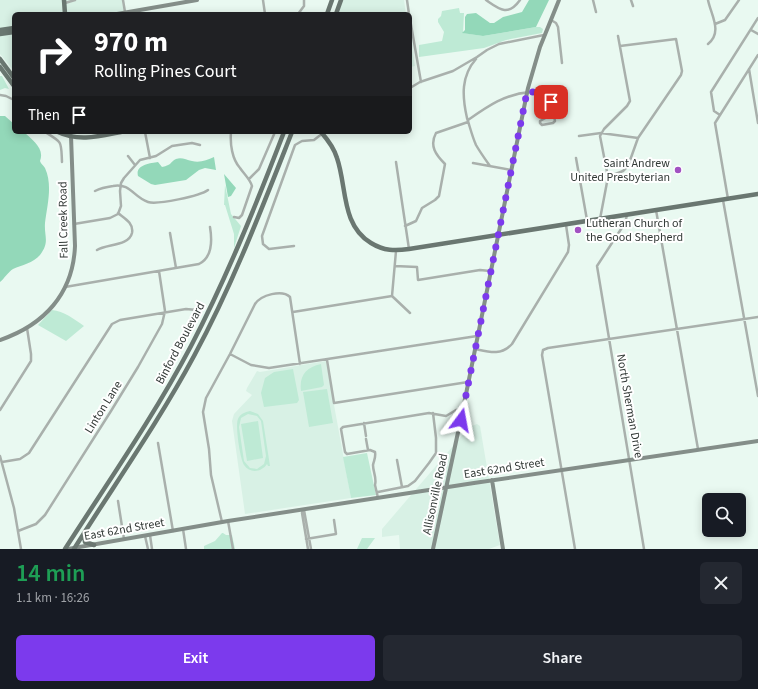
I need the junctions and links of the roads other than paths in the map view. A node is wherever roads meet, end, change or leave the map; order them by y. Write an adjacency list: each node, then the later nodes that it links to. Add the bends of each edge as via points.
1 (75, 0): 16 (street)
2 (123, 0): 19 (street)
3 (197, 0): 19 (street)
4 (263, 0): 20 (street)
5 (304, 0): 21 (street, via 304,6)
6 (332, 0): 22 (main road)
7 (341, 0): 23 (main road)
8 (406, 0): 24 (street)
9 (486, 0): 10 (street, via 502,10 514,8)
10 (520, 0)
11 (559, 0): 27 (street, Allisonville Road)
12 (593, 0): 25 (street)
13 (631, 0): 17 (street)
14 (708, 0): 28 (street)
15 (739, 0): 28 (street, via 726,19)
16 (64, 2): 18 (main road)
17 (633, 6)
18 (65, 12)
19 (125, 12)
20 (265, 12)
21 (300, 12)
22 (328, 12)
23 (337, 12)
24 (409, 12)
25 (596, 12)
26 (758, 18): 32 (street)
27 (551, 20): 36 (street, Allisonville Road); 43 (street, via 558,27)
28 (715, 24): 38 (street, via 715,36)
29 (12, 28): 30 (main road)
30 (0, 30)
31 (412, 30): 47 (street)
32 (751, 30): 35 (street); 54 (street, via 711,92 714,111)
33 (12, 32): 34 (main road)
34 (0, 34)
35 (758, 34)
36 (544, 35): 41 (street, via 499,44); 50 (street, Allisonville Road)
37 (618, 36): 39 (street)
38 (708, 44)
39 (620, 46): 57 (street, via 630,102); 69 (street, via 676,39 681,74)
40 (758, 55): 45 (street)
41 (478, 57): 47 (street, via 450,72); 55 (street, via 468,70 463,85)
42 (0, 59): 44 (main road)
43 (562, 63)
44 (2, 69): 46 (main road); 48 (main road)
45 (749, 69): 54 (street); 56 (street)
46 (12, 76)
47 (421, 82): 49 (street)
48 (12, 83)
49 (412, 87)
50 (527, 92): 53 (street, via 544,94 550,99); 55 (street, via 500,100); 79 (street, Allisonville Road)
51 (0, 95): 52 (street)
52 (12, 99)
53 (552, 107): 53 (street, via 549,116 540,121 542,125 554,122)
54 (720, 115): 86 (street, via 714,123)
55 (468, 121): 78 (street, via 476,144); 96 (street, via 436,133 432,142 434,151 445,164 440,193 435,200 422,208 416,220)
56 (758, 123)
57 (601, 133): 68 (street); 69 (street); 80 (street)
58 (48, 134): 74 (street, via 60,142)
59 (70, 134): 60 (main road, via 86,138); 93 (street, Fall Creek Road)
60 (109, 134)
61 (145, 134): 72 (street)
62 (231, 134): 81 (street, via 235,160)
63 (274, 134): 81 (street, via 259,170)
64 (283, 134): 159 (main road, Binford Boulevard, via 239,246 199,331 156,407)
65 (291, 134): 152 (main road, Binford Boulevard, via 251,236 207,332 166,406)
66 (320, 134): 99 (street, via 314,140 300,141 295,145 262,236 263,243 269,249)
67 (323, 134): 102 (main road, via 337,158 353,225 368,241 378,247)
68 (579, 136)
69 (638, 138): 80 (street, via 626,168)
70 (200, 145): 72 (street, via 192,143 172,146 158,156)
71 (128, 156): 77 (street)
72 (150, 158): 77 (street, via 140,160)
73 (576, 158): 92 (street)
74 (62, 162)
75 (396, 162): 96 (street)
76 (473, 163): 78 (street)
77 (135, 165): 82 (street)
78 (490, 166): 79 (street)
79 (511, 170): 98 (street, Allisonville Road)
80 (608, 177): 91 (street)
81 (249, 179): 90 (street, via 252,189 240,216)
82 (121, 185): 83 (street, via 152,203 199,195); 84 (street); 88 (street, via 121,205)
83 (208, 190)
84 (95, 191)
85 (758, 194): 86 (main road)
86 (726, 199): 87 (main road); 114 (street)
87 (656, 210): 89 (main road); 116 (street)
88 (118, 213): 93 (street, via 112,218); 101 (street, via 131,225 130,237 124,243)
89 (627, 215): 91 (main road); 118 (street, North Sherman Drive, via 625,223 597,266)
90 (234, 217)
91 (600, 219): 92 (main road)
92 (587, 221): 94 (main road)
93 (74, 224): 107 (street, Fall Creek Road, via 74,257)
94 (566, 224): 98 (main road); 120 (street, via 568,252 512,344 497,352)
95 (210, 226): 104 (street, via 212,244 204,261 198,265)
96 (406, 226): 100 (street)
97 (170, 234): 104 (street)
98 (498, 235): 100 (main road); 106 (street, Allisonville Road)
99 (294, 246)
100 (409, 249): 102 (main road)
101 (97, 250)
102 (396, 251): 103 (street)
103 (395, 266): 106 (street, via 417,267 418,280 480,270); 108 (street)
104 (176, 268): 105 (street)
105 (158, 271): 107 (street); 111 (street)
106 (490, 272): 117 (street, Allisonville Road)
107 (65, 287): 115 (street, Fall Creek Road, via 48,311)
108 (392, 296): 110 (street); 112 (street)
109 (197, 310): 111 (street, via 186,309)
110 (293, 312): 121 (street, via 289,295 283,293 258,300); 123 (street)
111 (165, 313): 137 (street, via 120,320 110,325 29,452 20,459); 151 (street, Linton Lane, via 162,324 138,367 45,516 36,524)
112 (410, 313)
113 (758, 317): 114 (street)
114 (744, 319): 116 (street); 125 (street)
115 (27, 328): 119 (street, Fall Creek Road); 127 (street, via 31,361)
116 (677, 329): 118 (street); 132 (street)
117 (477, 336): 120 (street, Allisonville Road); 122 (street)
118 (609, 339): 135 (street, North Sherman Drive); 138 (street, via 543,350)
119 (0, 340)
120 (475, 349): 124 (street, Allisonville Road)
121 (230, 354): 123 (street, via 251,365 264,368); 148 (street, via 206,398 204,408 211,475)
122 (327, 360): 123 (street); 124 (street, via 334,403)
123 (300, 364)
124 (469, 382): 126 (street, Allisonville Road)
125 (758, 396)
126 (463, 409): 128 (street, via 446,416); 141 (street, Allisonville Road)
127 (0, 410)
128 (433, 414): 129 (street, via 429,412); 140 (street, via 436,453 417,477 408,486)
129 (364, 423): 133 (street); 133 (street, via 344,426 342,429 347,454)
130 (758, 441): 132 (street, East 62nd Street)
131 (158, 443): 150 (street)
132 (698, 449): 135 (street, East 62nd Street)
133 (368, 450): 142 (street, via 375,452 373,468)
134 (0, 456): 137 (street)
135 (630, 459): 138 (street, East 62nd Street); 168 (street, North Sherman Drive)
136 (397, 460): 140 (street)
137 (2, 462): 151 (street)
138 (562, 469): 139 (street, East 62nd Street); 167 (street)
139 (492, 480): 141 (street, East 62nd Street); 166 (street)
140 (402, 487): 142 (street)
141 (447, 487): 143 (street, East 62nd Street); 165 (street, Allisonville Road)
142 (378, 492): 143 (street)
143 (378, 498): 145 (street, East 62nd Street)
144 (118, 501): 154 (street)
145 (303, 509): 147 (street, East 62nd Street); 155 (street)
146 (334, 520): 155 (street, via 336,534)
147 (228, 521): 148 (street, East 62nd Street); 163 (street)
148 (222, 522): 149 (street, East 62nd Street)
149 (183, 529): 150 (street, East 62nd Street); 162 (street, East 62nd Street)
150 (173, 531): 153 (street, East 62nd Street)
151 (18, 532): 158 (street)
152 (84, 534): 156 (main road, via 86,542); 157 (main road, Binford Boulevard)
153 (148, 535): 154 (street, East 62nd Street); 160 (street); 161 (street)
154 (124, 539): 156 (street, East 62nd Street)
155 (308, 539): 164 (street)
156 (94, 544): 157 (street, East 62nd Street)
157 (75, 548): 159 (street, East 62nd Street)
158 (21, 549)
159 (66, 549)
160 (148, 549)
161 (152, 549)
162 (186, 549)
163 (234, 549)
164 (309, 549)
165 (433, 549)
166 (503, 549)
167 (574, 549)
168 (644, 549)

